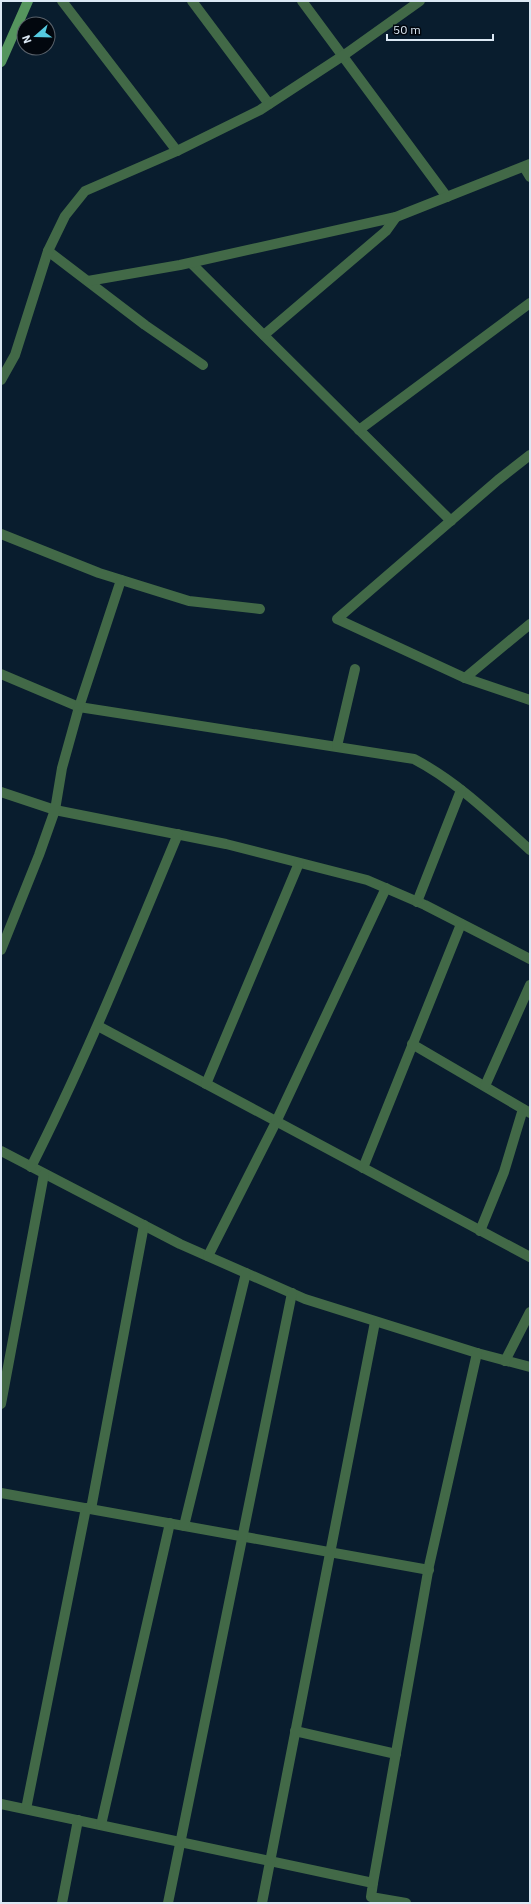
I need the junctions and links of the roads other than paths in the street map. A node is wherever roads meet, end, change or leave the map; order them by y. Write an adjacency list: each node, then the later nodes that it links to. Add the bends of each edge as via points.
1 (28, 1): 6 (main road)
2 (62, 1): 10 (street)
3 (192, 1): 9 (street)
4 (302, 1): 7 (street)
5 (420, 1): 7 (street)
6 (4, 47): 8 (main road)
7 (342, 56): 9 (street); 13 (street)
8 (1, 62)
9 (269, 104): 10 (street)
10 (176, 151): 15 (street, via 85,191 65,216)
11 (527, 165): 12 (street); 13 (street)
12 (530, 177)
13 (447, 197): 14 (street)
14 (396, 217): 16 (street); 19 (street, via 386,231)
15 (48, 251): 17 (street); 21 (street, via 15,355)
16 (191, 263): 17 (street); 19 (street)
17 (88, 281): 20 (street, via 144,325)
18 (530, 303): 22 (street)
19 (264, 335): 22 (street)
20 (203, 365)
21 (1, 380)
22 (359, 430): 24 (street)
23 (530, 455): 24 (street)
24 (451, 521): 31 (street, via 337,618)
25 (1, 534): 26 (street)
26 (121, 580): 27 (street, via 189,601); 33 (street)
27 (260, 609)
28 (530, 624): 31 (street)
29 (355, 669): 34 (street)
30 (1, 674): 33 (street)
31 (465, 678): 32 (street)
32 (530, 700)
33 (79, 707): 34 (street); 37 (street, via 62,768)
34 (337, 746): 35 (street, via 414,759 434,769)
35 (461, 790): 39 (street); 42 (street)
36 (1, 792): 37 (street)
37 (55, 810): 38 (street); 44 (street)
38 (178, 834): 40 (street); 47 (street)
39 (530, 850)
40 (299, 863): 41 (street, via 367,880); 49 (street)
41 (386, 888): 42 (street); 52 (street)
42 (417, 902): 43 (street)
43 (461, 924): 45 (street); 48 (street)
44 (1, 950)
45 (530, 959)
46 (530, 985): 50 (street)
47 (98, 1026): 49 (street); 54 (street)
48 (412, 1044): 50 (street); 55 (street)
49 (206, 1084): 52 (street)
50 (485, 1086): 51 (street)
51 (527, 1111): 58 (street)
52 (276, 1122): 55 (street); 59 (street)
53 (1, 1151): 54 (street)
54 (31, 1167): 56 (street)
55 (363, 1168): 58 (street)
56 (44, 1174): 57 (street); 68 (street)
57 (144, 1225): 59 (street); 70 (street)
58 (480, 1231): 60 (street)
59 (208, 1256): 61 (street)
60 (530, 1257)
61 (246, 1273): 62 (street); 72 (street)
62 (292, 1293): 64 (street); 73 (street)
63 (530, 1312): 66 (street)
64 (375, 1322): 65 (street); 74 (street)
65 (476, 1353): 66 (street); 75 (street)
66 (505, 1361): 67 (street)
67 (530, 1367)
68 (1, 1404)
69 (1, 1492): 70 (street)
70 (88, 1508): 71 (street); 79 (street)
71 (170, 1523): 72 (street); 81 (street)
72 (184, 1526): 73 (street)
73 (242, 1536): 74 (street); 82 (street)
74 (330, 1552): 75 (street); 76 (street)
75 (429, 1570): 77 (street)
76 (295, 1731): 77 (street); 83 (street)
77 (396, 1754): 84 (street)
78 (1, 1804): 79 (street)
79 (26, 1809): 80 (street)
80 (78, 1820): 81 (street); 86 (street)
81 (101, 1825): 82 (street)
82 (180, 1842): 83 (street); 87 (street)
83 (270, 1861): 84 (street); 88 (street)
84 (373, 1883): 85 (street)
85 (370, 1900): 89 (street)
86 (62, 1903)
87 (168, 1903)
88 (262, 1903)
89 (406, 1903)

